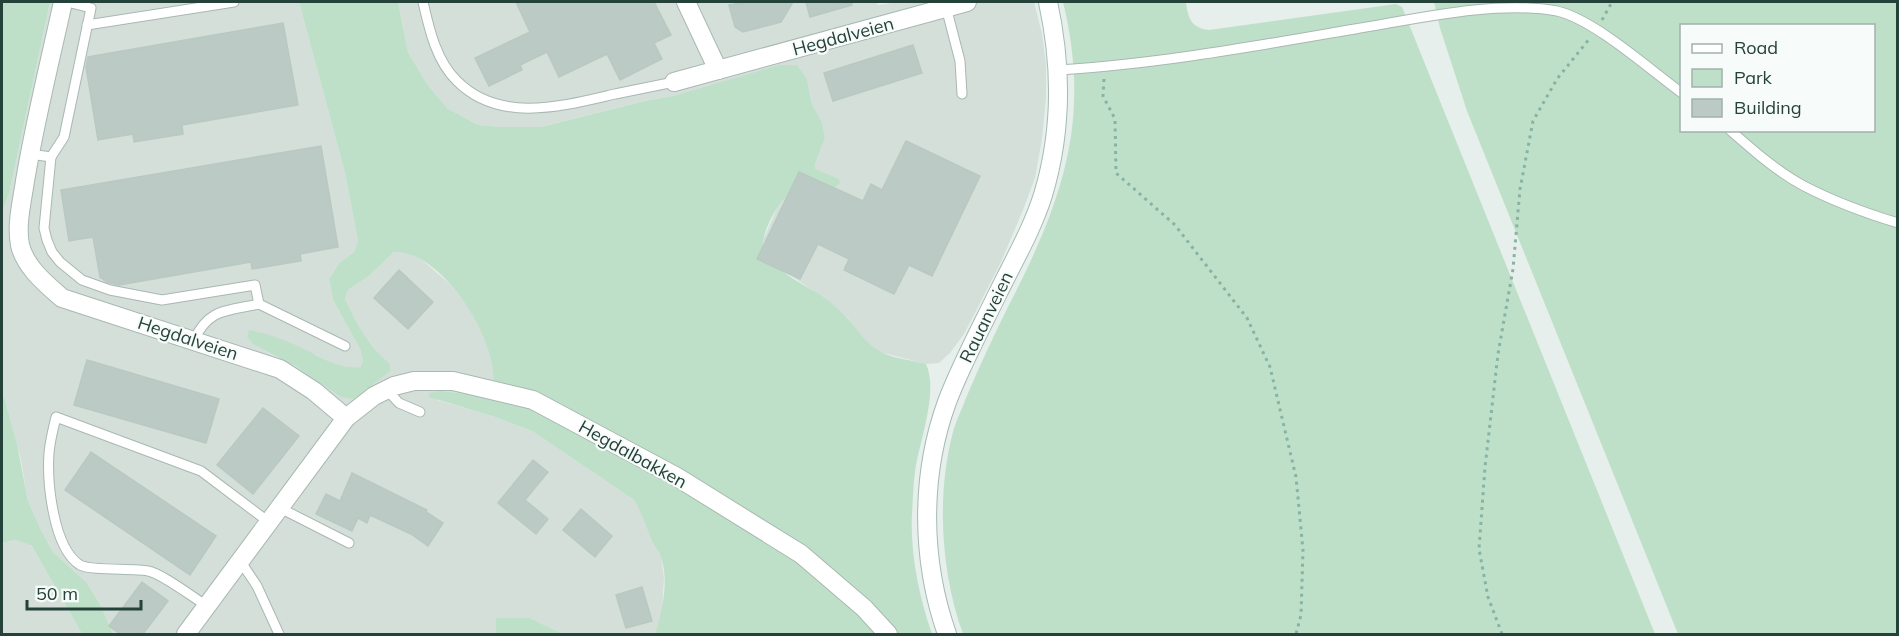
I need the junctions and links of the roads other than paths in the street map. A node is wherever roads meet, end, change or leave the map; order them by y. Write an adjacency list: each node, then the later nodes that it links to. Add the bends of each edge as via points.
1 (65, 2): 8 (lane, via 91,8); 15 (street, Hegdalveien)
2 (234, 2): 8 (lane)
3 (423, 2): 11 (lane, via 442,62 456,81 478,98 526,109 562,107)
4 (686, 2): 9 (street)
5 (967, 2): 7 (street, Hegdalveien)
6 (1048, 2): 10 (street, Rauanveien)
7 (946, 7): 9 (street, Hegdalveien); 13 (lane, via 960,61)
8 (87, 25): 16 (lane, via 64,137)
9 (718, 70): 11 (street, Hegdalveien)
10 (1058, 70): 12 (lane, via 1104,68 1246,48 1484,8 1532,7 1577,18); 31 (street, Rauanveien, via 1057,126 1042,197 960,370 935,444 927,522 932,578)
11 (674, 82)
12 (1680, 92)
13 (962, 94)
14 (1732, 132): 17 (lane, via 1770,164 1803,185)
15 (30, 154): 16 (lane); 19 (street, Hegdalveien, via 19,221 20,246 28,264 62,298)
16 (51, 157): 18 (lane, via 47,240 60,262 82,280 162,300 255,285)
17 (1898, 223)
18 (259, 304): 19 (lane, via 212,315 201,325); 20 (lane)
19 (194, 340): 23 (street, Hegdalveien, via 280,369)
20 (345, 346)
21 (387, 390): 22 (lane, via 399,403); 23 (street, Hegdalbakken); 30 (street, Hegdalbakken, via 414,381 453,381 533,400 677,477 801,554)
22 (420, 412)
23 (346, 418): 24 (street)
24 (275, 515): 25 (lane); 26 (street); 27 (lane, via 201,471 56,417 49,483 63,542 73,558 82,566 151,571)
25 (349, 543)
26 (241, 562): 27 (street); 29 (lane)
27 (207, 606): 28 (street)
28 (186, 634)
29 (279, 634)
30 (888, 634)
31 (947, 634)

